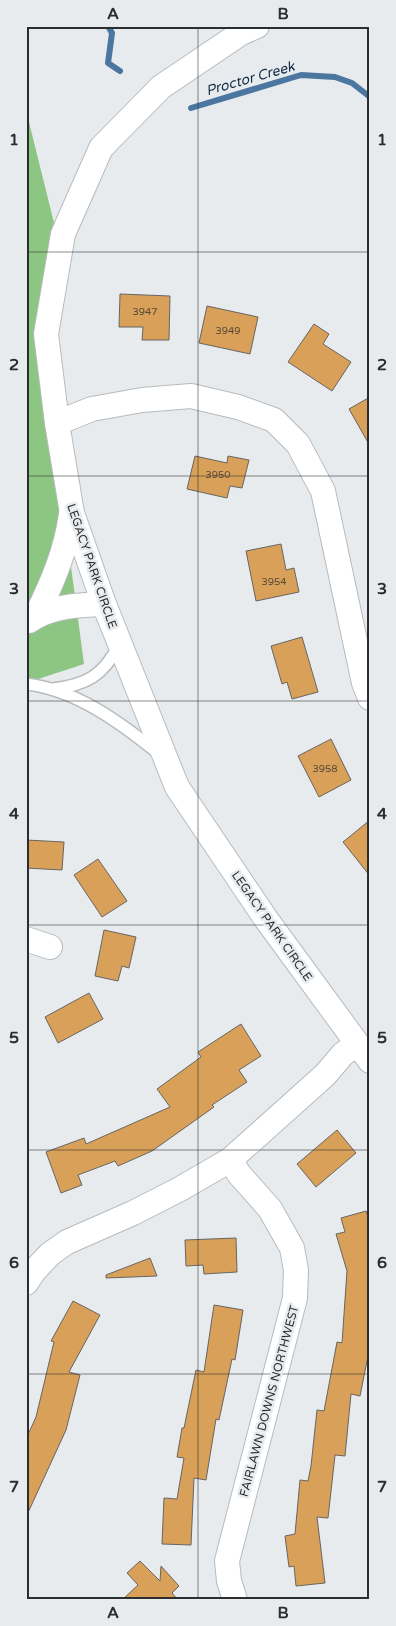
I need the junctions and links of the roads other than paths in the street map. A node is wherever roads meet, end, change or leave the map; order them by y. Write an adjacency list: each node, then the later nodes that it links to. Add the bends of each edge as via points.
1 (257, 26): 2 (street, LEGACY PARK CIRCLE, via 241,33 161,87 101,148 63,234 46,334)
2 (57, 422): 3 (street, LEGACY PARK CIRCLE); 9 (street, via 92,409 191,396 274,420 298,444 323,491 362,675)
3 (72, 513): 4 (street, LEGACY PARK CIRCLE); 5 (street, via 55,576)
4 (104, 604): 5 (street, via 71,605); 6 (street, LEGACY PARK CIRCLE)
5 (31, 620)
6 (120, 644): 8 (lane, via 103,670 89,680); 10 (street, LEGACY PARK CIRCLE)
7 (26, 684): 8 (lane, via 41,685)
8 (51, 690): 10 (lane, via 80,701 123,725)
9 (370, 698)
10 (166, 759): 13 (street, LEGACY PARK CIRCLE, via 177,787 266,919)
11 (26, 939): 12 (street)
12 (50, 947)
13 (363, 1052): 14 (street, via 343,1054 325,1075)
14 (230, 1160): 15 (street, via 133,1213 67,1242 50,1254); 16 (street, FAIRLAWN DOWNS NORTHWEST, via 238,1174 270,1209 292,1248 296,1270 295,1298 227,1561)
15 (26, 1283)
16 (235, 1600)

